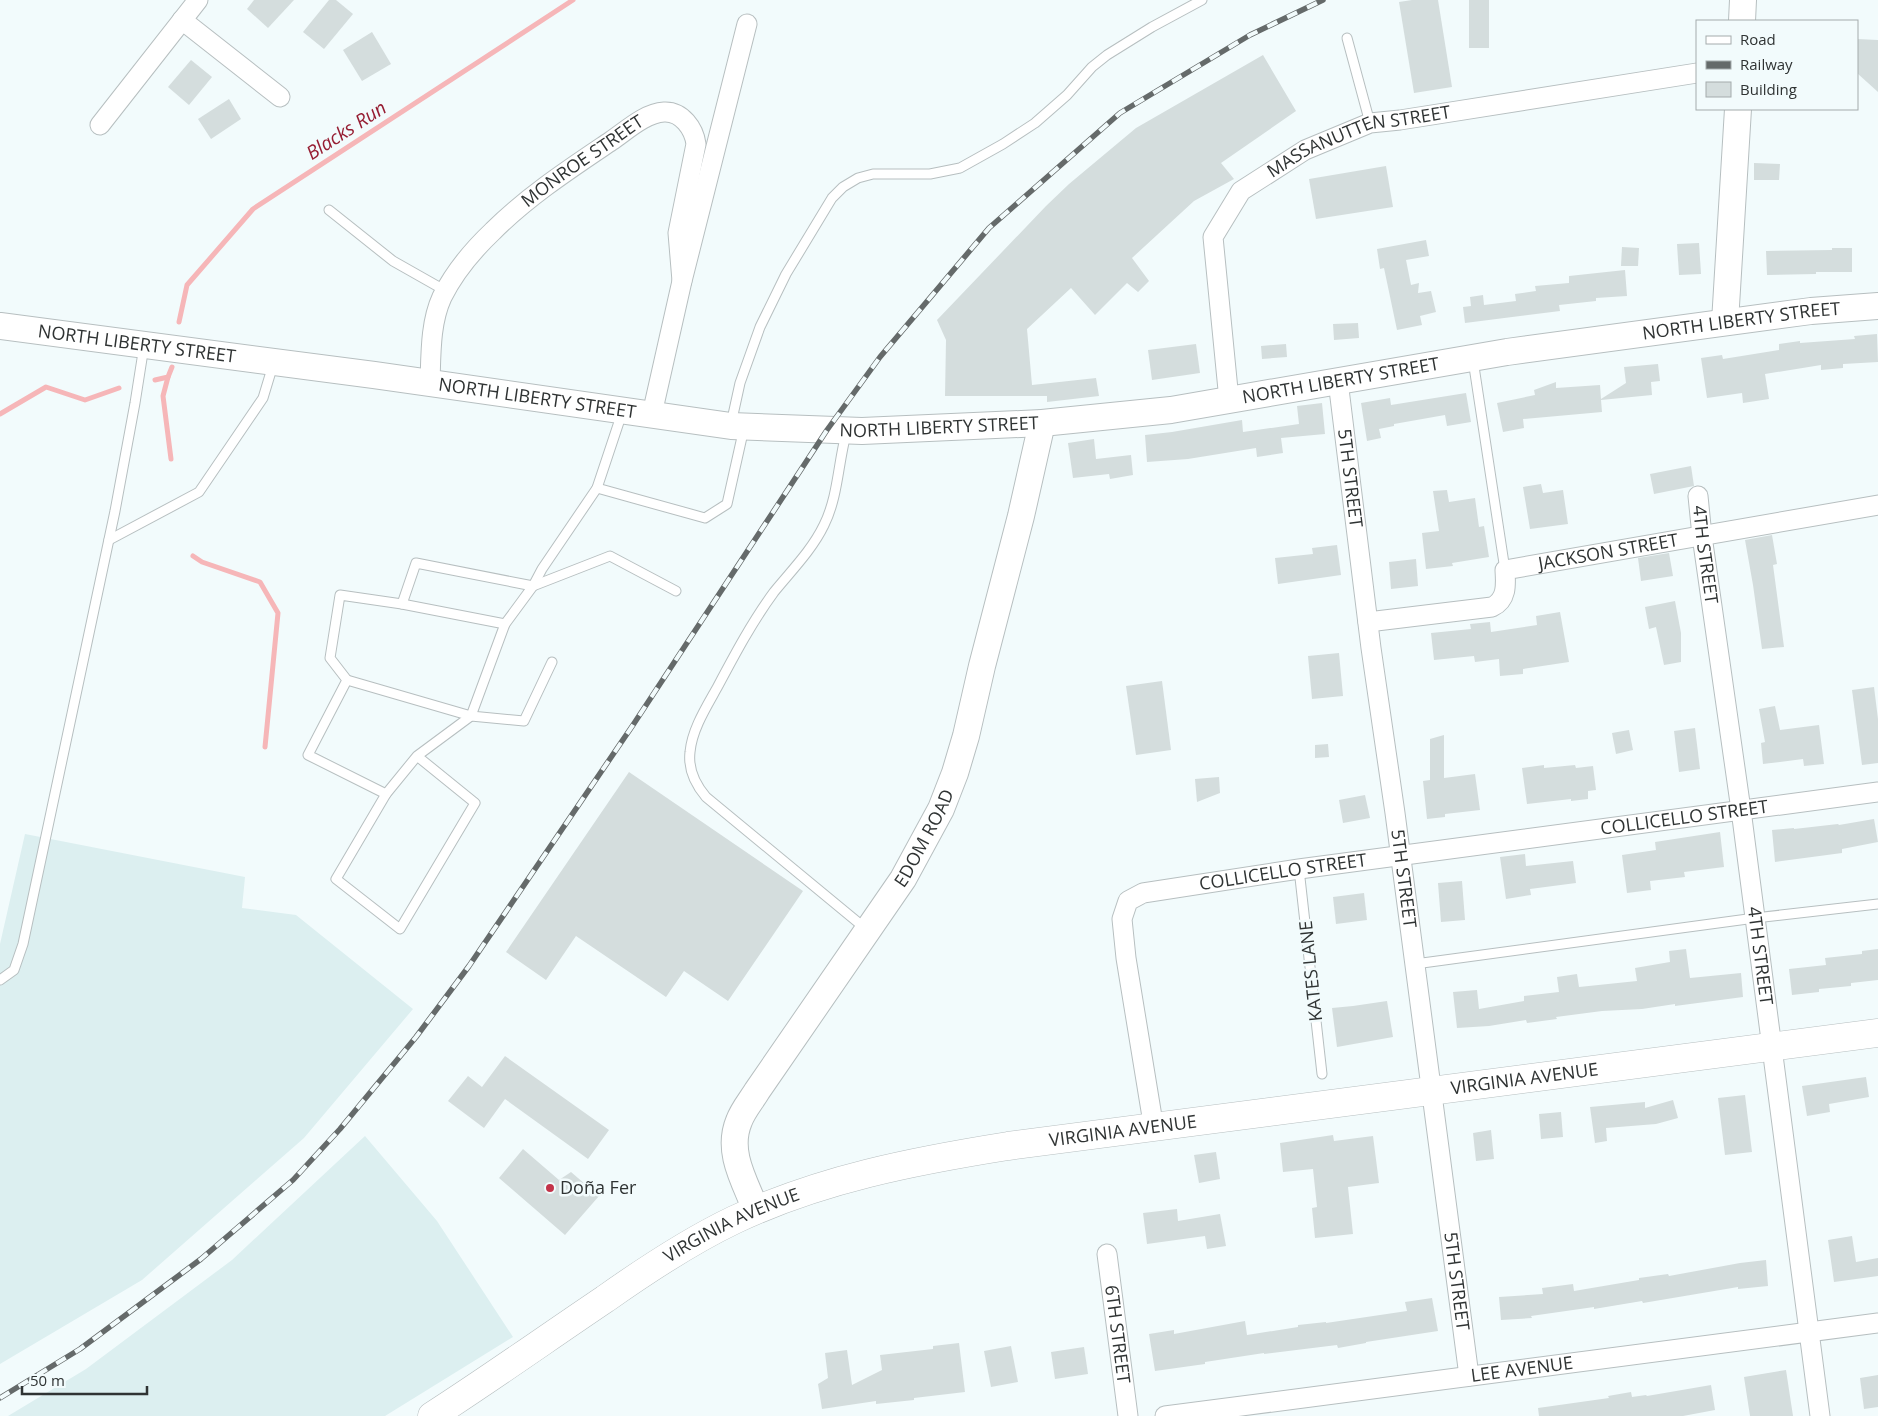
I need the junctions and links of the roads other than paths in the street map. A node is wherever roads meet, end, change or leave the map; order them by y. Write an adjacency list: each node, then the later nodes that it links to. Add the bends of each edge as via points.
1 (198, 0): 4 (street)
2 (1202, 0): 28 (lane, via 1107,56 1035,123 960,168 930,174 873,174 843,187 832,198 786,274 756,335 740,383)
3 (1743, 0): 5 (street)
4 (182, 20): 9 (street); 12 (street)
5 (1742, 20)
6 (747, 24): 14 (street, MONROE STREET)
7 (1347, 38): 11 (lane)
8 (1696, 73): 11 (street, MASSANUTTEN STREET)
9 (280, 97)
10 (1738, 110): 17 (street)
11 (1370, 123): 24 (street, MASSANUTTEN STREET, via 1305,150 1241,192 1213,237)
12 (100, 126)
13 (329, 210): 15 (lane, via 393,261)
14 (682, 281): 15 (street, MONROE STREET, via 678,233 696,144 687,123 674,114 663,112 633,126 514,212 477,248); 26 (street, MONROE STREET)
15 (446, 291): 23 (street, MONROE STREET, via 435,320)
16 (1878, 306): 17 (street, NORTH LIBERTY STREET)
17 (1725, 322): 20 (street, NORTH LIBERTY STREET)
18 (0, 326): 19 (street, NORTH LIBERTY STREET)
19 (144, 346): 21 (street, NORTH LIBERTY STREET); 34 (lane)
20 (1473, 358): 22 (street, NORTH LIBERTY STREET); 35 (lane)
21 (274, 362): 23 (street, NORTH LIBERTY STREET); 34 (lane, via 263,398 199,492)
22 (1338, 381): 24 (street, NORTH LIBERTY STREET); 39 (street, 5TH STREET)
23 (430, 383): 25 (street, NORTH LIBERTY STREET)
24 (1229, 400): 27 (street, NORTH LIBERTY STREET, via 1171,410)
25 (623, 410): 26 (street, NORTH LIBERTY STREET); 30 (lane)
26 (652, 414): 28 (street, NORTH LIBERTY STREET)
27 (1042, 423): 29 (street, NORTH LIBERTY STREET); 52 (street, EDOM ROAD, via 955,773 918,854)
28 (738, 427): 29 (street, NORTH LIBERTY STREET); 30 (lane, via 727,504 705,518)
29 (846, 431): 52 (lane, via 833,501 824,524 745,634 693,736 690,757 693,776 706,797)
30 (598, 488): 36 (lane)
31 (1698, 496): 33 (street, 4TH STREET)
32 (1878, 505): 33 (street, JACKSON STREET)
33 (1702, 536): 35 (street, JACKSON STREET); 47 (street, 4TH STREET)
34 (109, 540): 54 (lane, via 23,944 14,970)
35 (1505, 570): 39 (street, via 1503,597 1492,607)
36 (533, 586): 37 (lane, via 610,556); 38 (lane, via 416,563); 40 (lane)
37 (676, 591)
38 (402, 604): 40 (lane); 42 (lane, via 340,596 330,658)
39 (1368, 622): 48 (street, 5TH STREET)
40 (505, 624): 43 (lane)
41 (552, 662): 43 (lane, via 524,721)
42 (347, 680): 43 (lane); 46 (lane, via 308,755)
43 (471, 716): 44 (lane)
44 (417, 756): 46 (lane); 46 (lane, via 474,803 400,929 336,879)
45 (1878, 792): 47 (street, COLLICELLO STREET)
46 (386, 794)
47 (1741, 810): 48 (street, COLLICELLO STREET); 51 (street, 4TH STREET)
48 (1401, 855): 49 (street, COLLICELLO STREET); 53 (street, 5TH STREET)
49 (1299, 869): 57 (lane, KATES LANE); 59 (street, COLLICELLO STREET, via 1143,893 1128,901 1122,919 1125,948)
50 (1878, 904): 51 (lane)
51 (1755, 918): 53 (lane); 56 (street, 4TH STREET)
52 (868, 930): 60 (street, EDOM ROAD, via 739,1121 734,1140 735,1155)
53 (1415, 964): 58 (street, 5TH STREET)
54 (0, 980)
55 (1878, 1033): 56 (main road, VIRGINIA AVENUE)
56 (1772, 1046): 58 (main road, VIRGINIA AVENUE); 63 (street, 4TH STREET)
57 (1322, 1074)
58 (1431, 1091): 59 (main road, VIRGINIA AVENUE); 64 (street, 5TH STREET)
59 (1154, 1129): 60 (main road, VIRGINIA AVENUE, via 1008,1146 920,1161 840,1180)
60 (756, 1210): 65 (main road, VIRGINIA AVENUE, via 654,1265)
61 (1106, 1254): 66 (street, 6TH STREET)
62 (1878, 1323): 63 (street, LEE AVENUE)
63 (1809, 1332): 64 (street, LEE AVENUE); 68 (street, 4TH STREET)
64 (1469, 1376): 67 (street, LEE AVENUE)
65 (432, 1416)
66 (1128, 1416)
67 (1165, 1416)
68 (1820, 1416)

